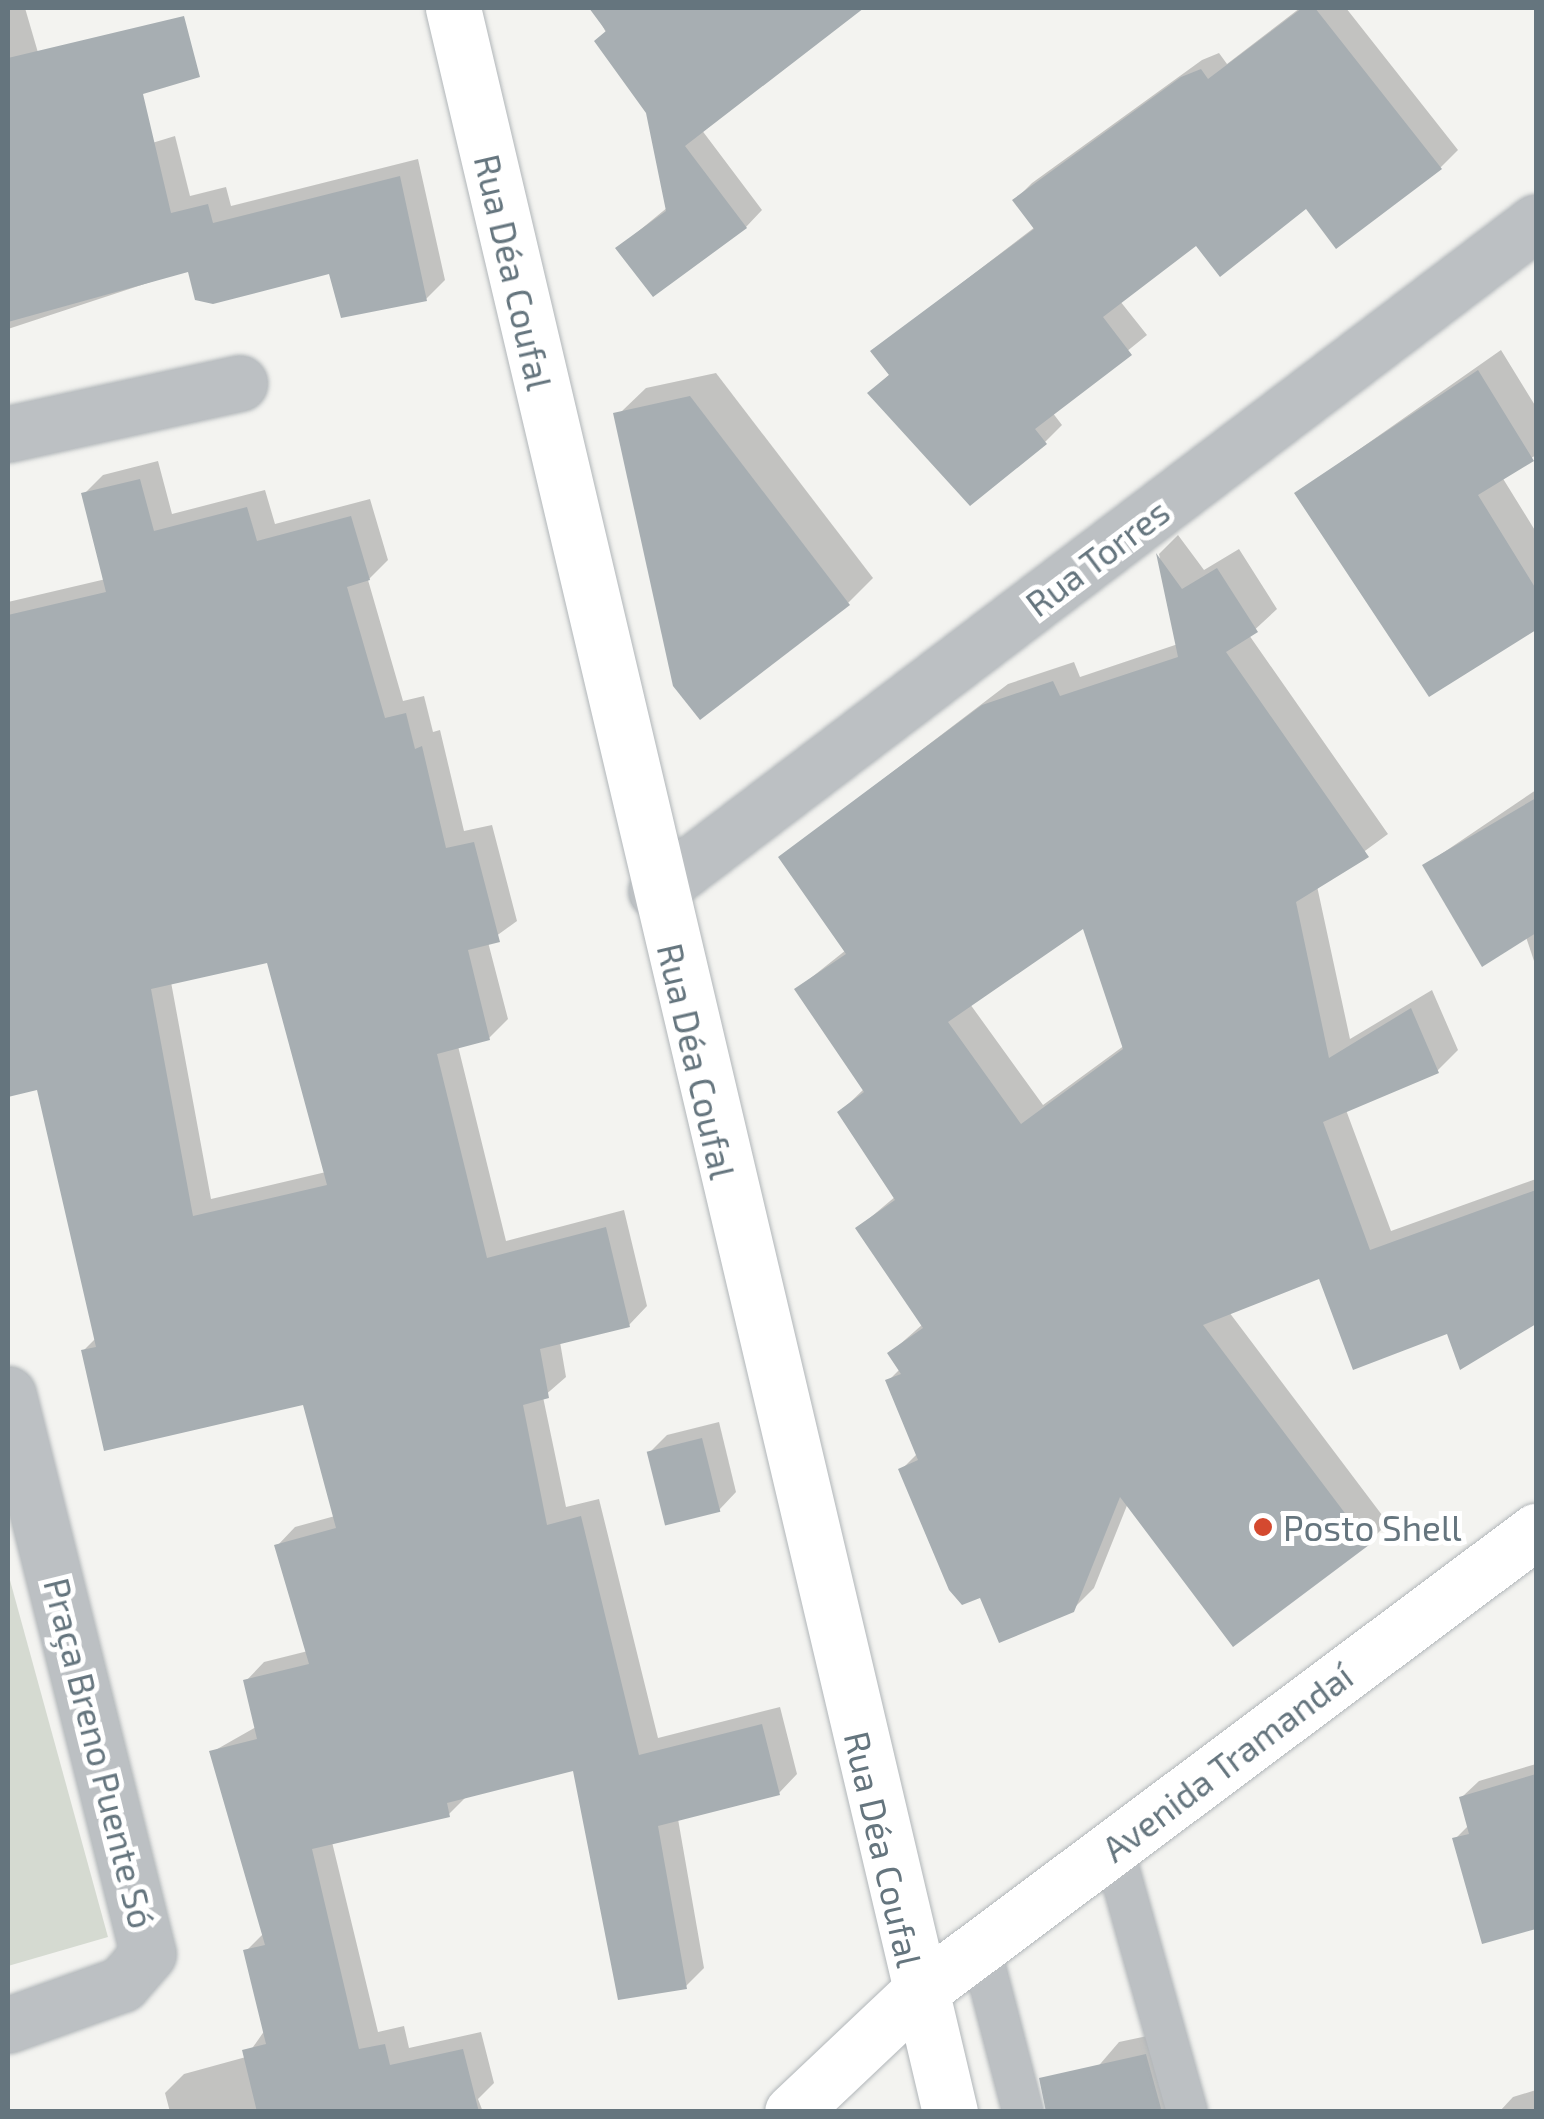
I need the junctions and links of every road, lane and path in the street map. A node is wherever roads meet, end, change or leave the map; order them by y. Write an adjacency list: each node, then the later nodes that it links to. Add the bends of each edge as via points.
1 (453, 8): 5 (main road, Rua Déa Coufal)
2 (1536, 222): 5 (street, Rua Torres)
3 (239, 383): 4 (street)
4 (8, 434)
5 (656, 891): 10 (main road, Rua Déa Coufal)
6 (8, 1394): 11 (street, Praça Breno Puente Só, via 148,1954 122,1984)
7 (1536, 1532): 8 (main road, Avenida Tramandaí)
8 (1113, 1848): 9 (main road, Avenida Tramandaí); 15 (lane)
9 (980, 1946): 10 (main road, Avenida Tramandaí); 14 (lane)
10 (918, 1993): 12 (main road, Avenida Tramandaí); 13 (main road, Rua Déa Coufal)
11 (8, 2025)
12 (792, 2112)
13 (950, 2112)
14 (1022, 2112)
15 (1187, 2112)

